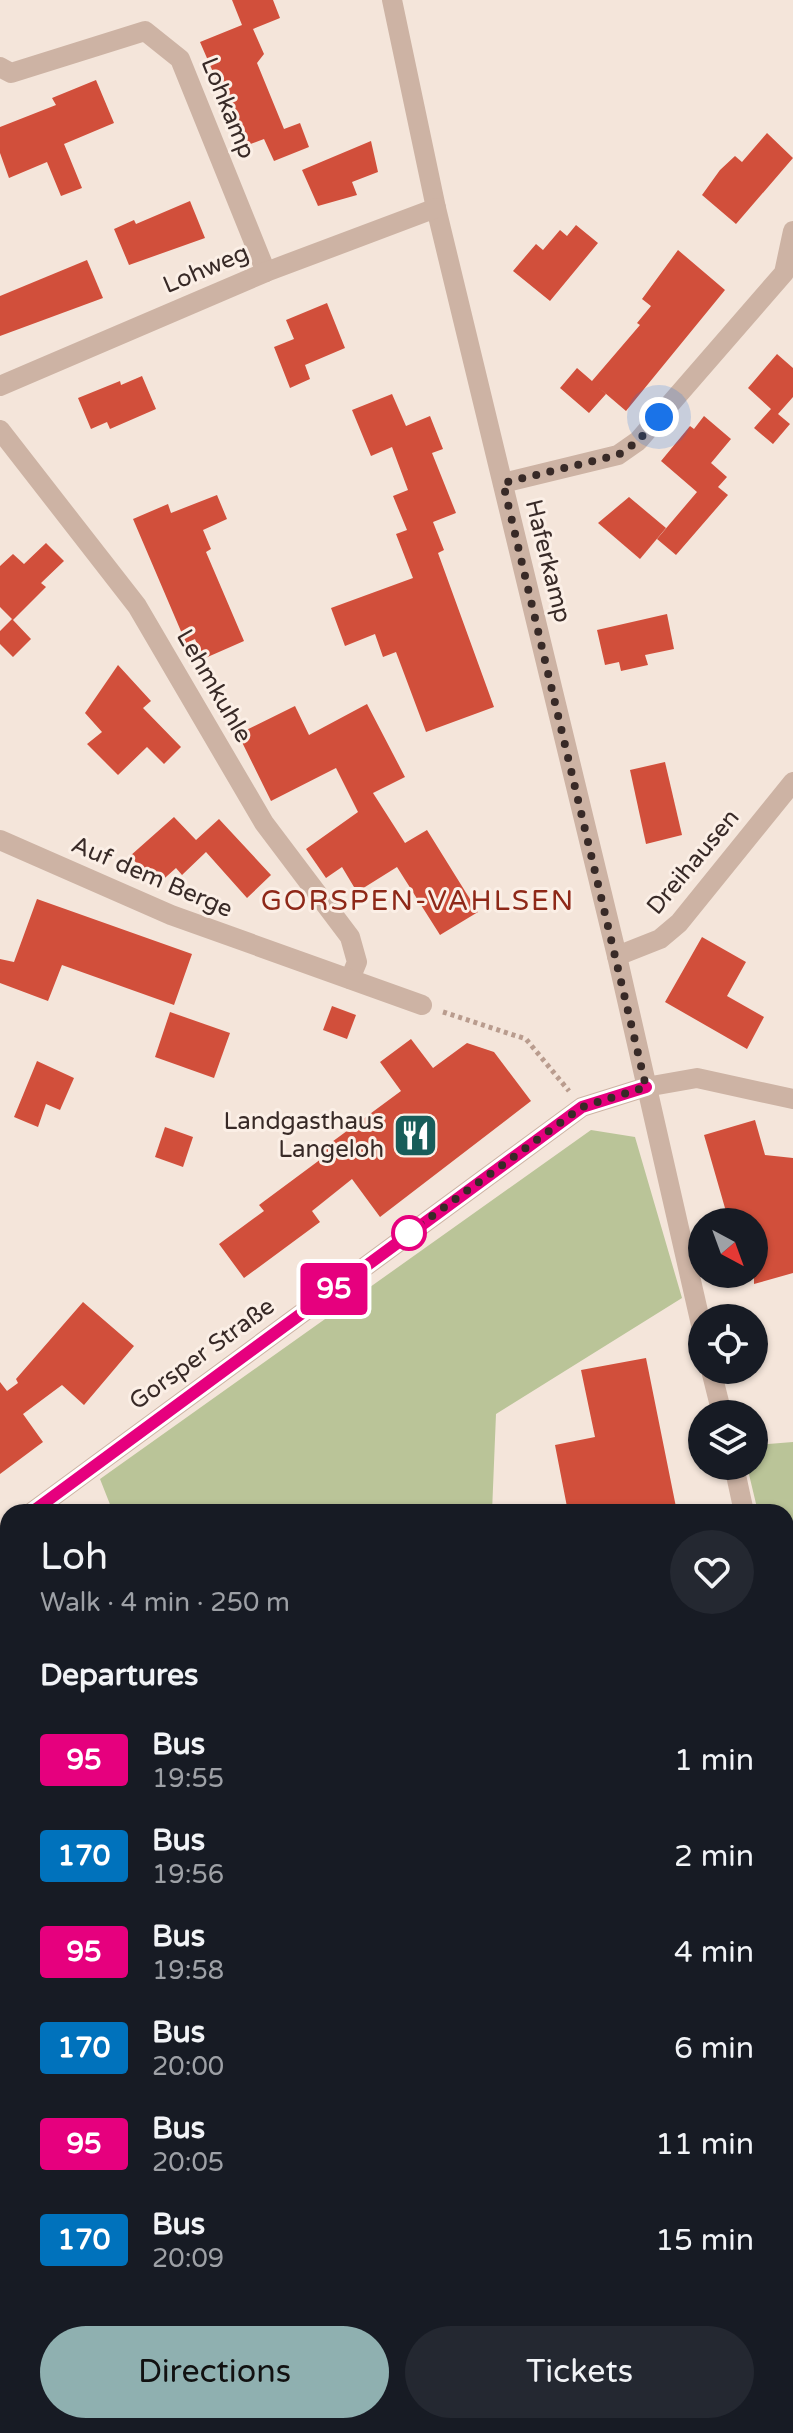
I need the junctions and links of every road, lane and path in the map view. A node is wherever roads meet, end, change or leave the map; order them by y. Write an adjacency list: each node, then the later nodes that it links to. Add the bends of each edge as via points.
1 (392, 0): 3 (street, Haferkamp)
2 (0, 67): 5 (street, Lohkamp, via 11,73 145,31 180,59)
3 (436, 208): 5 (street, Lohweg); 8 (street, Haferkamp)
4 (793, 231): 8 (street, via 784,273 638,441 618,455)
5 (266, 272): 6 (street, Lohweg)
6 (0, 386)
7 (0, 430): 12 (street, Lehmkuhle, via 137,606 264,823 350,937 357,962)
8 (503, 483): 11 (street, Haferkamp)
9 (793, 782): 11 (street, Dreihausen, via 679,923 660,939)
10 (0, 840): 12 (street, Auf dem Berge, via 171,915)
11 (617, 956): 14 (street, Haferkamp)
12 (350, 979): 13 (street, Auf dem Berge)
13 (422, 1005): 16 (path, via 526,1039)
14 (646, 1087): 15 (street, Gorsper Straße, via 697,1078); 16 (street, Gorsper Straße); 17 (street, Haferkamp)
15 (793, 1099)
16 (582, 1107): 19 (street, Gorsper Straße)
17 (696, 1304)
18 (737, 1480): 20 (street)
19 (43, 1504)
20 (742, 1504)

